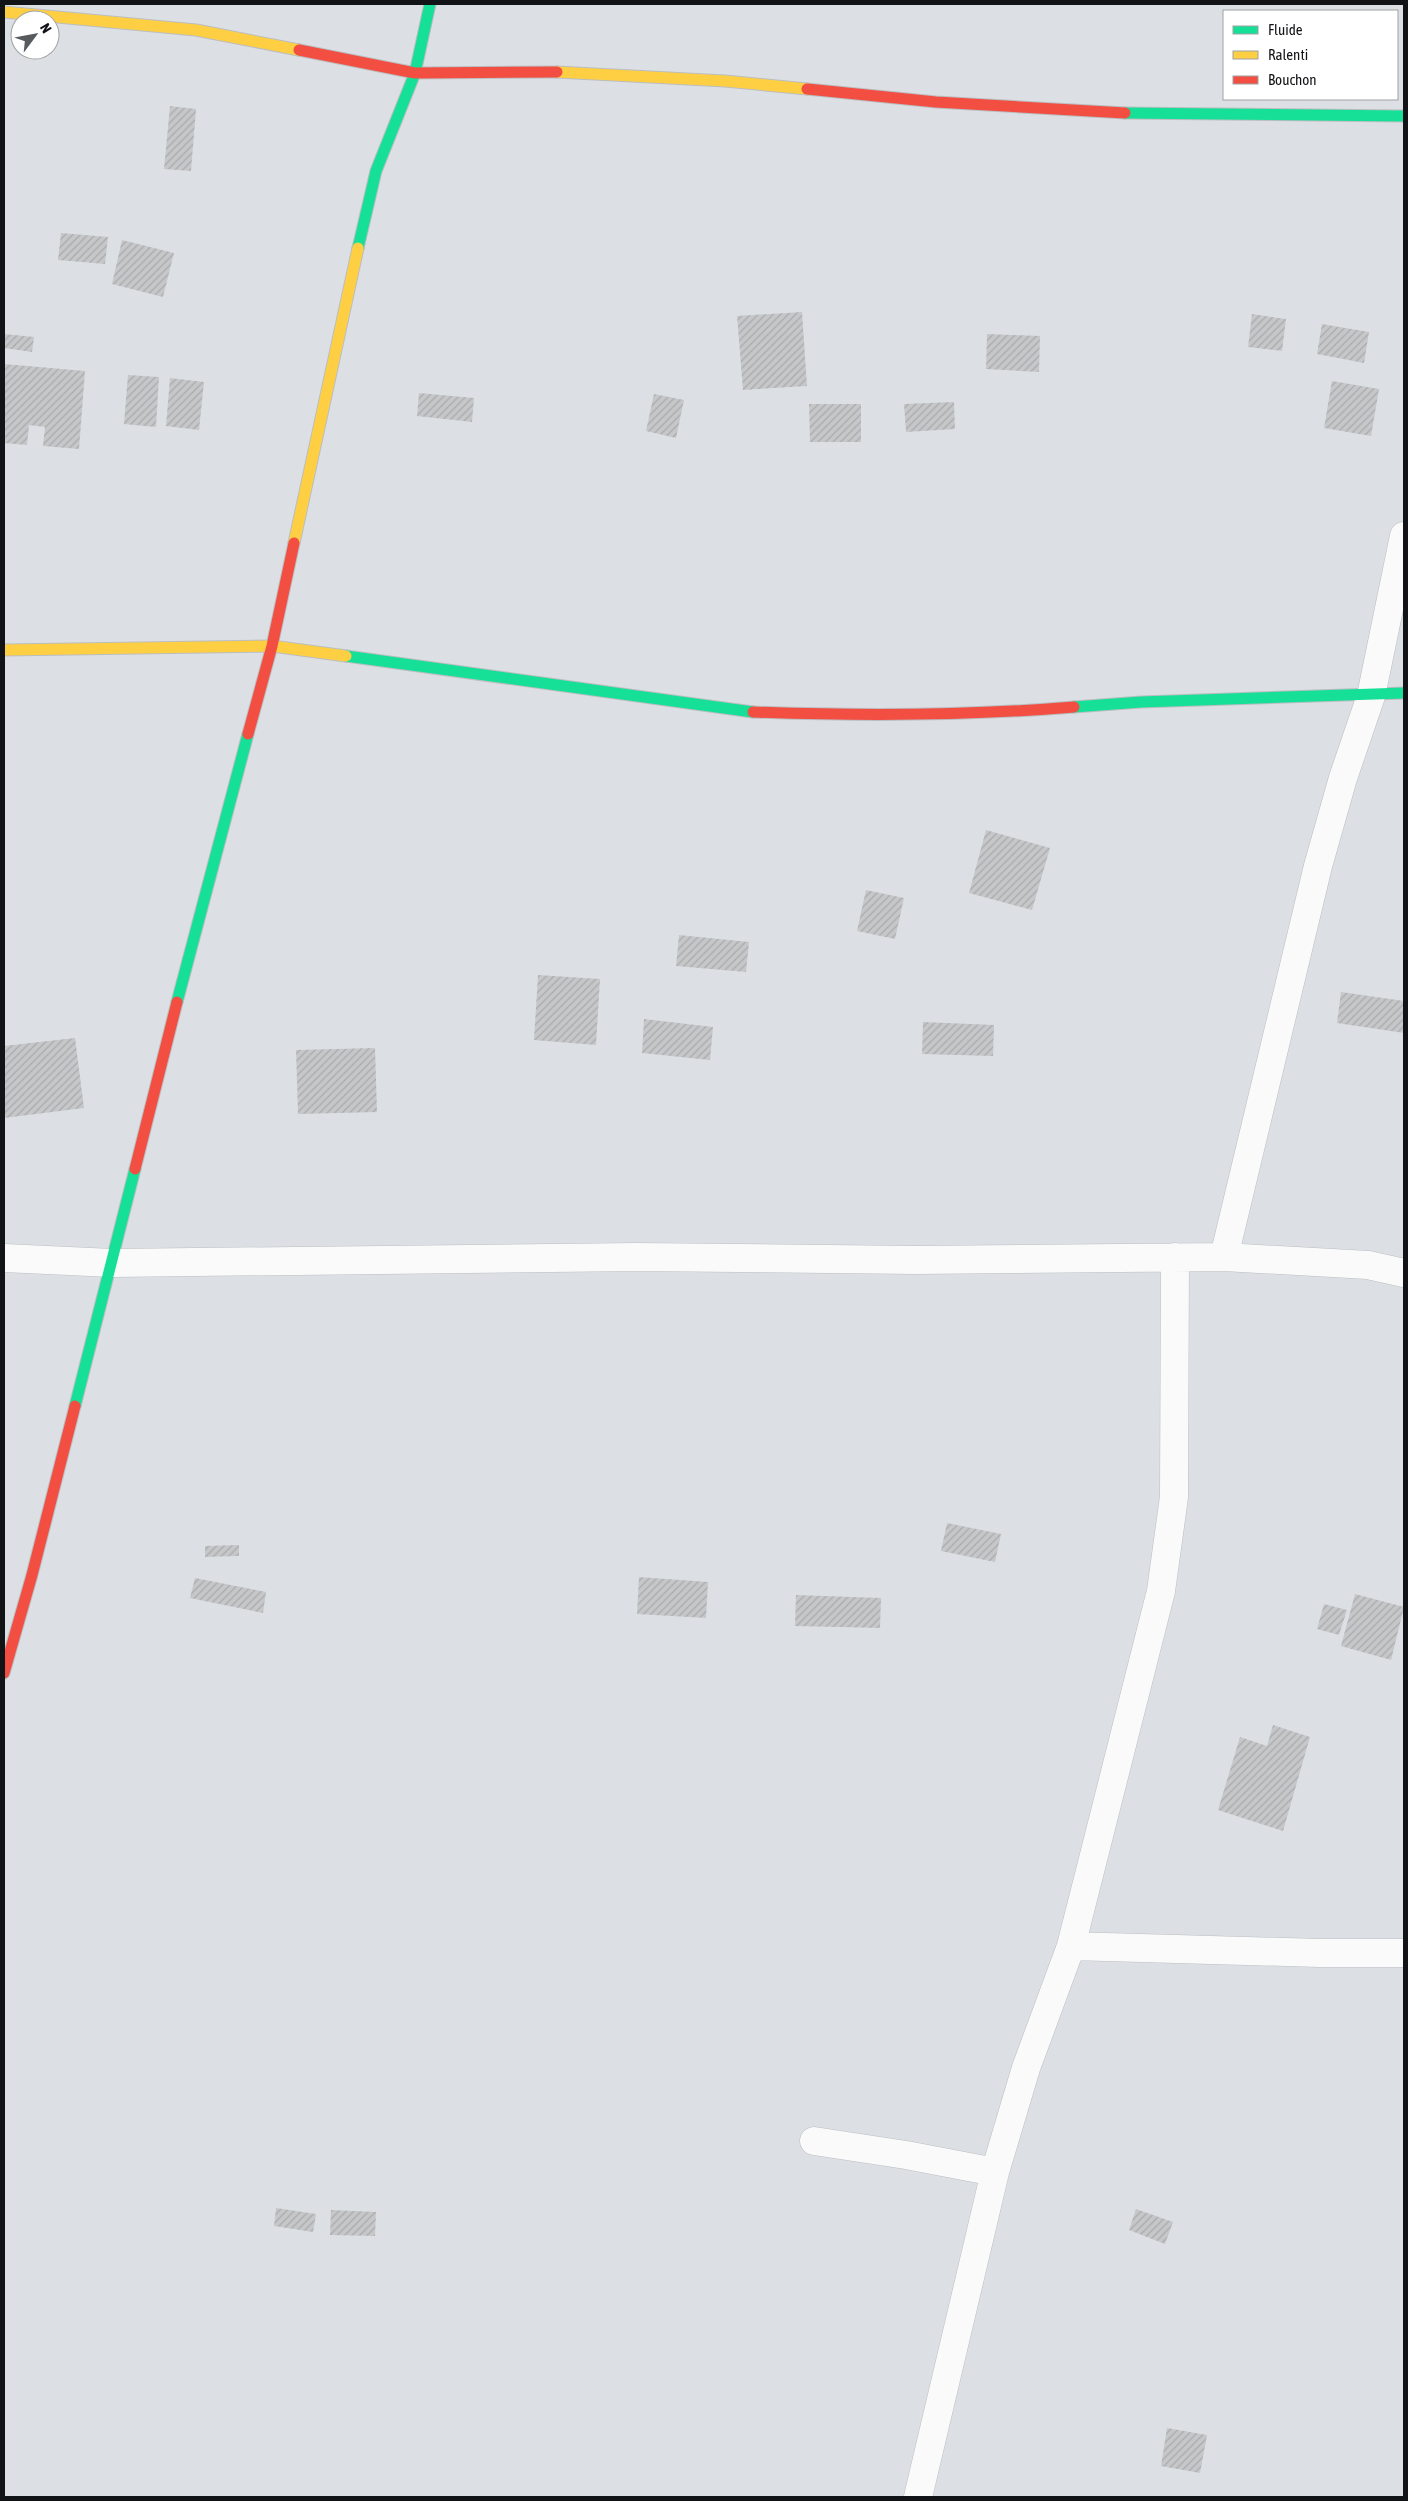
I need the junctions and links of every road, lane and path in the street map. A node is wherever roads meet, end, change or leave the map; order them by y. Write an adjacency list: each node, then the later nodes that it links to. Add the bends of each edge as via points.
1 (430, 4): 3 (street)
2 (4, 12): 3 (street, via 196,30)
3 (415, 72): 4 (street, via 561,72 716,80 936,102 1162,115); 6 (street, via 376,171)
4 (1404, 116)
5 (1404, 536): 9 (street)
6 (272, 646): 7 (street); 9 (street, via 748,712 858,716 983,714 1141,702); 13 (street, via 216,847)
7 (4, 650)
8 (1404, 693): 9 (street)
9 (1371, 696): 11 (street, via 1318,866)
10 (1175, 1257): 11 (street); 13 (street, via 916,1260 637,1256); 16 (street, via 1174,1497 1161,1591)
11 (1224, 1257): 14 (street, via 1368,1266)
12 (4, 1258): 13 (street)
13 (112, 1263): 15 (street)
14 (1404, 1273)
15 (4, 1673)
16 (1071, 1946): 17 (street); 19 (street, via 1026,2068)
17 (1404, 1953)
18 (814, 2141): 19 (street)
19 (995, 2172): 20 (street)
20 (918, 2497)

